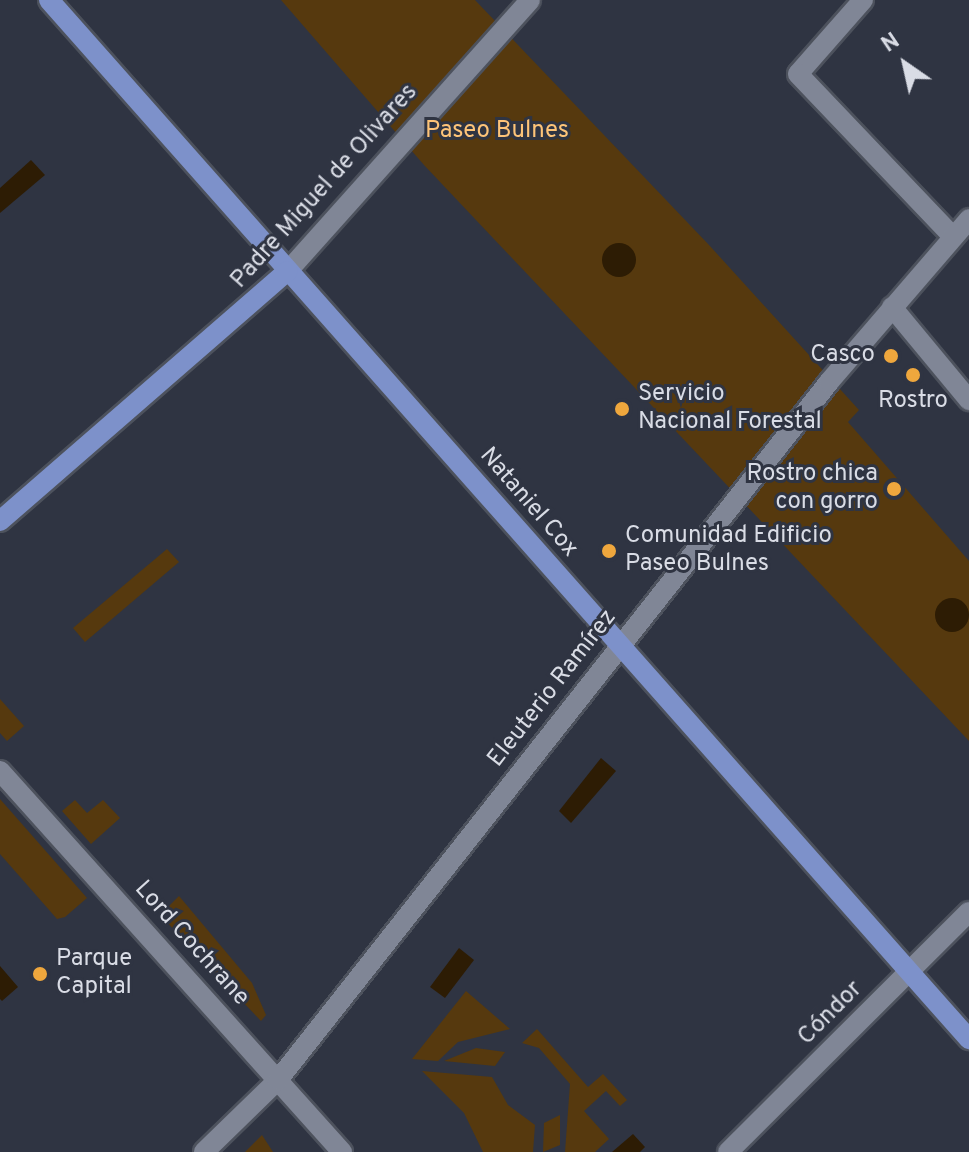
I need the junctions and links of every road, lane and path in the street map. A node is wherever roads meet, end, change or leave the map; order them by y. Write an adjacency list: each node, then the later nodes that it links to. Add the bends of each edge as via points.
1 (49, 0): 6 (main road, Nataniel Cox)
2 (530, 0): 6 (street, Padre Miguel de Olivares)
3 (863, 0): 5 (street, via 798,74)
4 (969, 219): 5 (street, Eleuterio Ramírez)
5 (953, 237): 7 (street, Eleuterio Ramírez)
6 (288, 271): 9 (main road, Padre Miguel de Olivares); 10 (main road, Nataniel Cox)
7 (892, 307): 8 (street); 10 (street, Eleuterio Ramírez)
8 (969, 400)
9 (0, 521)
10 (619, 646): 13 (main road, Nataniel Cox); 15 (street, Eleuterio Ramírez)
11 (0, 771): 15 (street, Lord Cochrane)
12 (969, 912): 13 (street, Cóndor)
13 (910, 972): 14 (main road, Nataniel Cox); 18 (street, Cóndor)
14 (969, 1039)
15 (278, 1080): 16 (street, Eleuterio Ramírez); 17 (street, Lord Cochrane)
16 (204, 1152)
17 (342, 1152)
18 (728, 1152)

